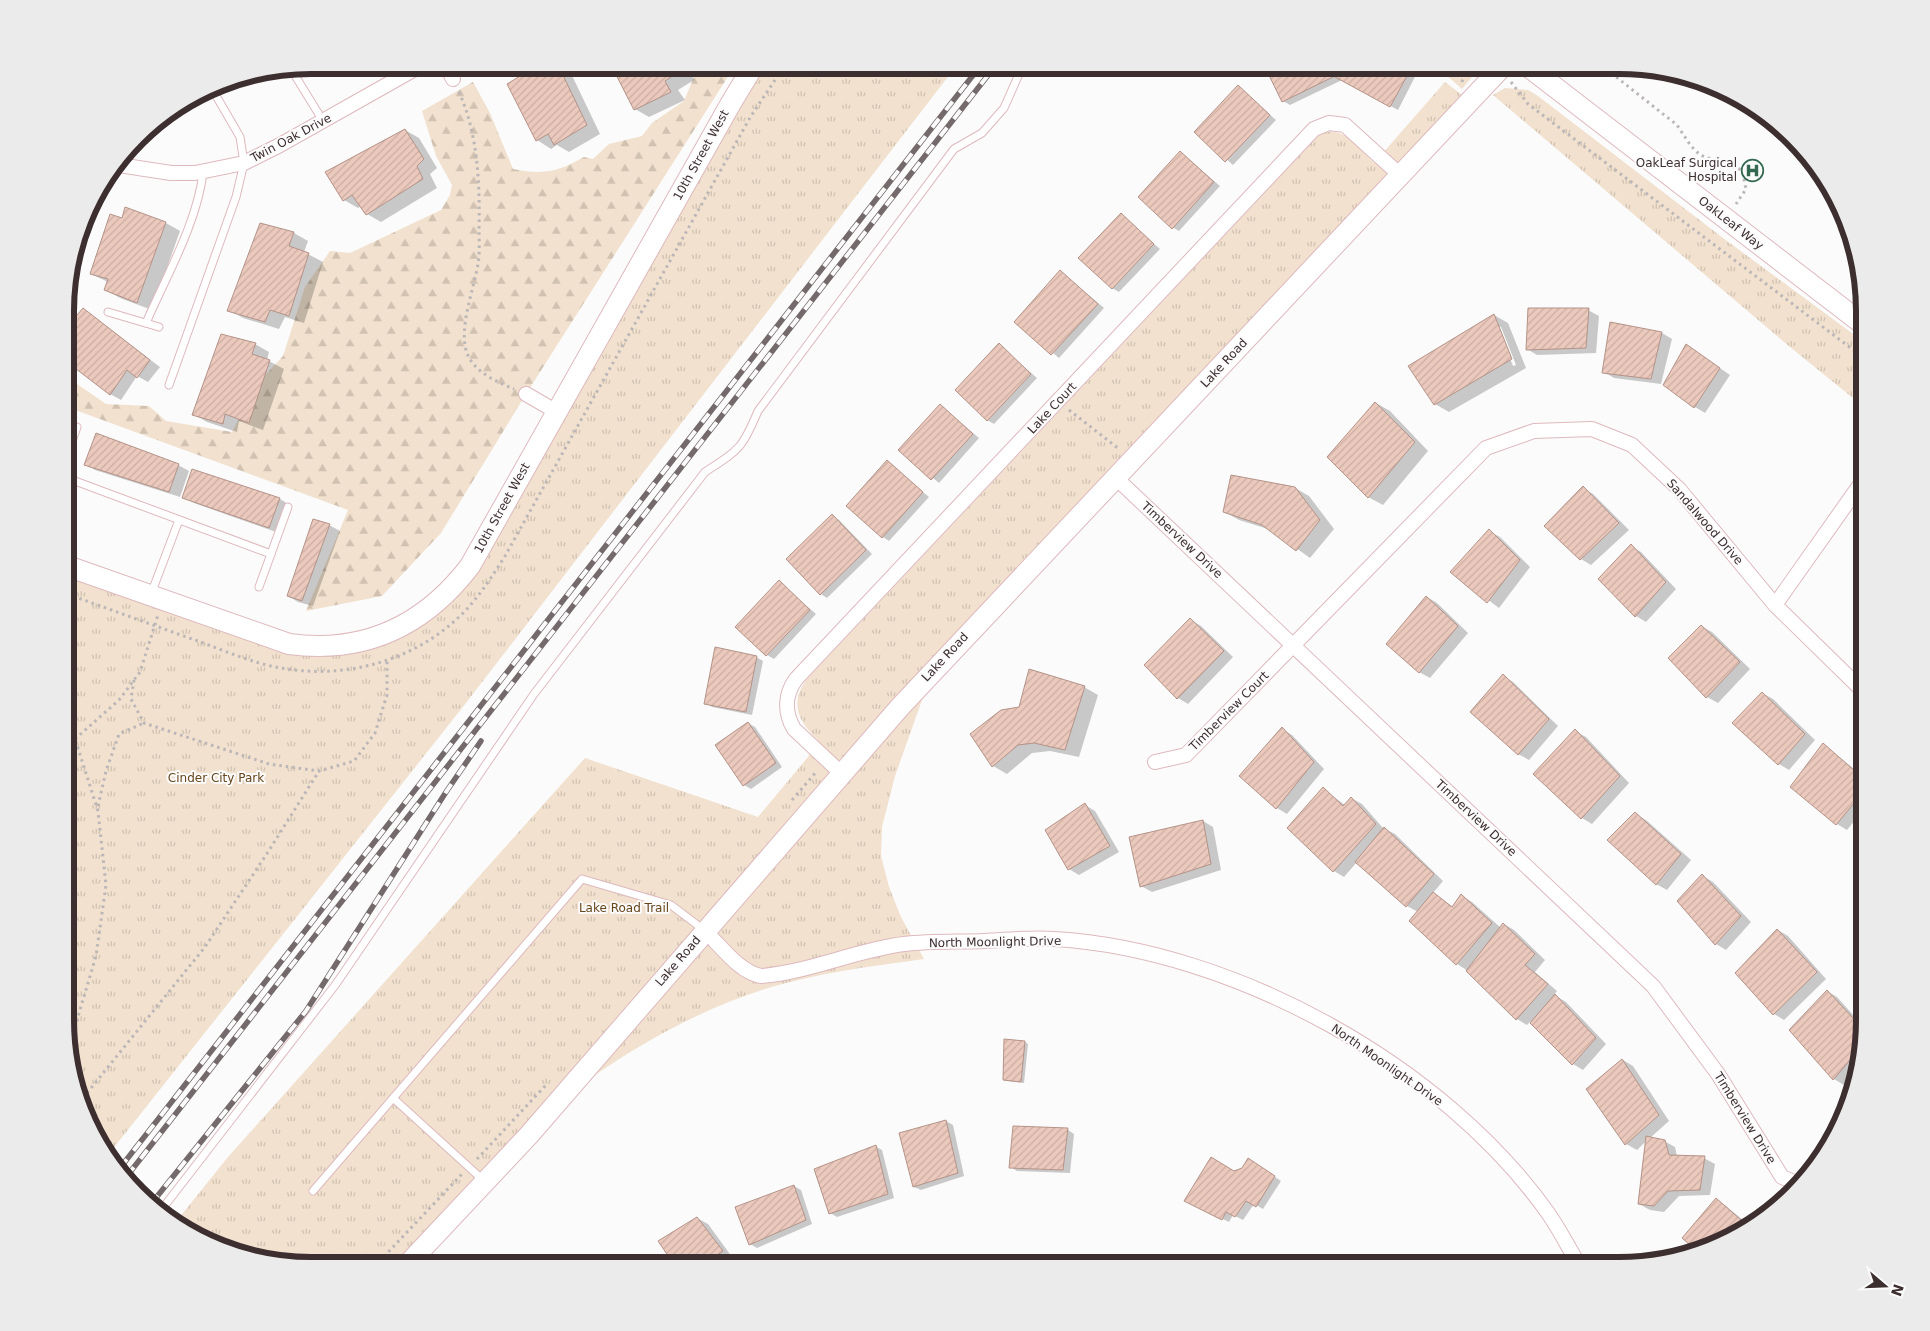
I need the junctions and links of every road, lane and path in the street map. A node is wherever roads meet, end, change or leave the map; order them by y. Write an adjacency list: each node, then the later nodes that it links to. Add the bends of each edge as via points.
1 (295, 74): 13 (lane)
2 (406, 74): 13 (street, Twin Oak Drive)
3 (450, 74): 11 (street)
4 (748, 74): 27 (street, 10th Street West)
5 (779, 74): 44 (path, via 751,116 489,581 465,612 442,631)
6 (1018, 74): 60 (lane, via 1004,108 982,133 954,149 758,411 745,442 732,455 705,472 534,694 336,984)
7 (1495, 74): 17 (street, Lake Road)
8 (1506, 74): 23 (path, via 1528,104)
9 (1536, 74): 20 (street, OakLeaf Way)
10 (1611, 74): 18 (path, via 1677,125 1700,154 1742,170 1746,189)
11 (453, 79): 25 (path, via 470,123 479,207 478,262 464,340 467,354 477,368 495,381)
12 (215, 94): 14 (lane, via 240,137)
13 (323, 120): 14 (street, Twin Oak Drive)
14 (244, 163): 16 (street, Twin Oak Drive); 24 (lane, via 236,197)
15 (124, 165): 16 (street, Twin Oak Drive, via 171,173)
16 (203, 172): 21 (lane, via 194,212)
17 (1400, 175): 26 (street, Lake Court, via 1345,125 1338,122 1320,125); 30 (street, Lake Road)
18 (1736, 205)
19 (108, 312): 21 (lane)
20 (1856, 320)
21 (146, 323): 22 (lane)
22 (159, 327)
23 (1856, 352)
24 (168, 385)
25 (526, 394): 27 (street)
26 (1058, 401): 30 (path); 51 (street, Lake Court, via 790,687 787,704 794,729)
27 (556, 412): 40 (street, 10th Street West, via 470,566 448,593 401,627 362,642 306,646 274,640)
28 (77, 427): 29 (lane)
29 (74, 435)
30 (1131, 462): 31 (street, Lake Road)
31 (1116, 478): 43 (street, Timberview Drive); 51 (street, Lake Road, via 960,641)
32 (74, 481): 35 (lane)
33 (1856, 490): 41 (street)
34 (288, 507): 36 (lane)
35 (178, 520): 36 (lane); 40 (lane)
36 (271, 554): 38 (lane)
37 (74, 569): 40 (street, 10th Street West)
38 (259, 587)
39 (74, 597): 42 (path)
40 (156, 598): 42 (path)
41 (1776, 605): 43 (street, Sandalwood Drive, via 1679,489 1632,445 1592,429 1534,430 1486,448); 46 (street, Sandalwood Drive)
42 (156, 626): 44 (path, via 281,668 329,672); 45 (path, via 140,672)
43 (1294, 646): 49 (street, Timberview Court, via 1186,754); 58 (street, Timberview Drive, via 1653,986 1718,1074 1782,1177)
44 (387, 661): 50 (path, via 387,695 375,733 354,761)
45 (134, 680): 47 (path, via 131,699); 48 (path, via 119,700)
46 (1856, 684)
47 (144, 723): 50 (path, via 269,764); 52 (path, via 119,734)
48 (74, 739): 52 (path)
49 (1155, 762)
50 (319, 771): 55 (path, via 205,947)
51 (841, 773): 53 (street, Lake Road)
52 (97, 807): 54 (path, via 106,885 96,956)
53 (705, 930): 56 (lane, via 671,905 582,879); 57 (street, Lake Road); 62 (street, North Moonlight Drive, via 744,969 761,976 903,944 1054,938 1137,952 1211,971 1317,1016 1460,1116 1494,1149 1544,1207)
54 (74, 1026)
55 (85, 1095)
56 (393, 1098): 57 (lane); 59 (lane)
57 (486, 1182): 61 (street, Lake Road)
58 (1793, 1182)
59 (313, 1191)
60 (164, 1207)
61 (415, 1257)
62 (1575, 1257)

